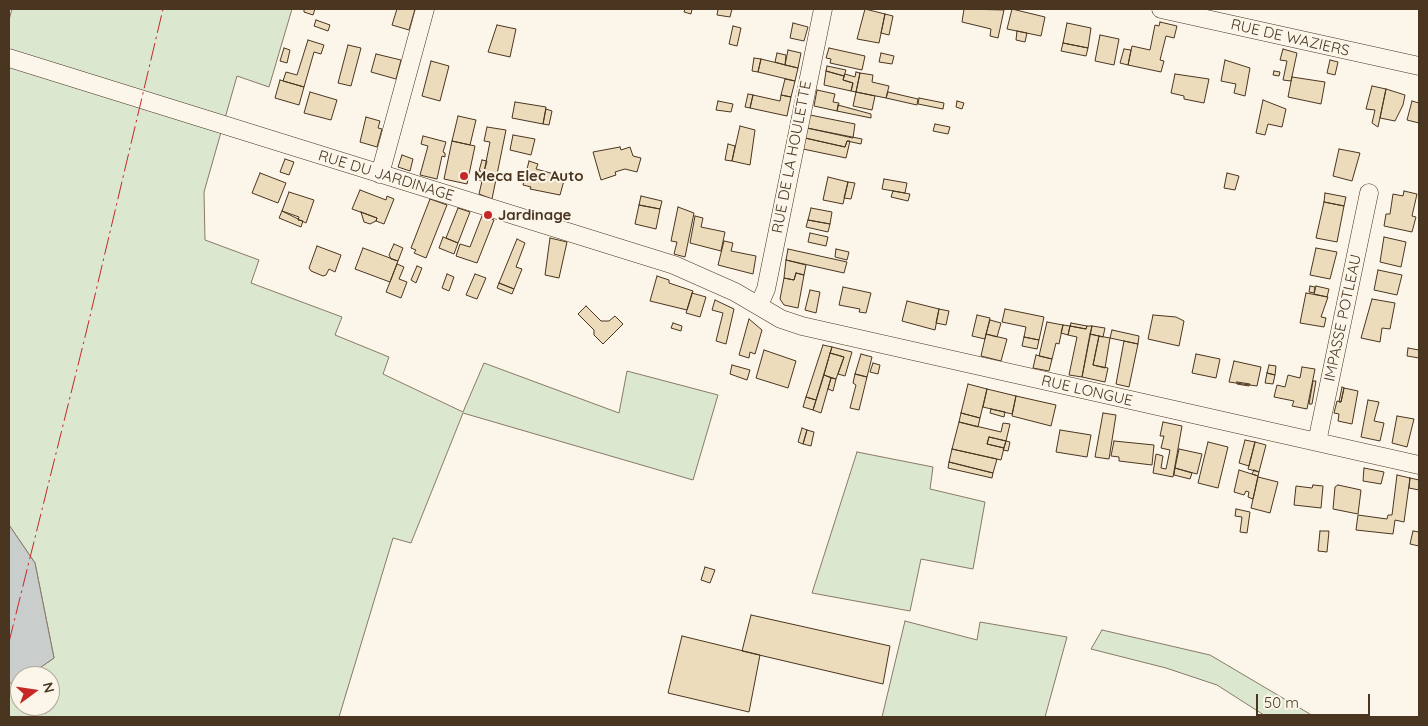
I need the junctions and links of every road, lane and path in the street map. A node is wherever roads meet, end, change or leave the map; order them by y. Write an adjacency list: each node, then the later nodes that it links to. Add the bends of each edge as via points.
1 (425, 9): 6 (street)
2 (823, 9): 8 (street, RUE DE LA HOULETTE, via 766,289)
3 (1161, 9): 5 (street, RUE DE WAZIERS)
4 (9, 58): 6 (street, RUE DU JARDINAGE)
5 (1419, 66)
6 (380, 174): 8 (street, RUE DU JARDINAGE, via 674,265)
7 (1369, 193): 9 (street, IMPASSE POTLEAU)
8 (759, 305): 9 (street, RUE LONGUE, via 781,319 810,328)
9 (1317, 442): 10 (street, RUE LONGUE)
10 (1419, 465)

